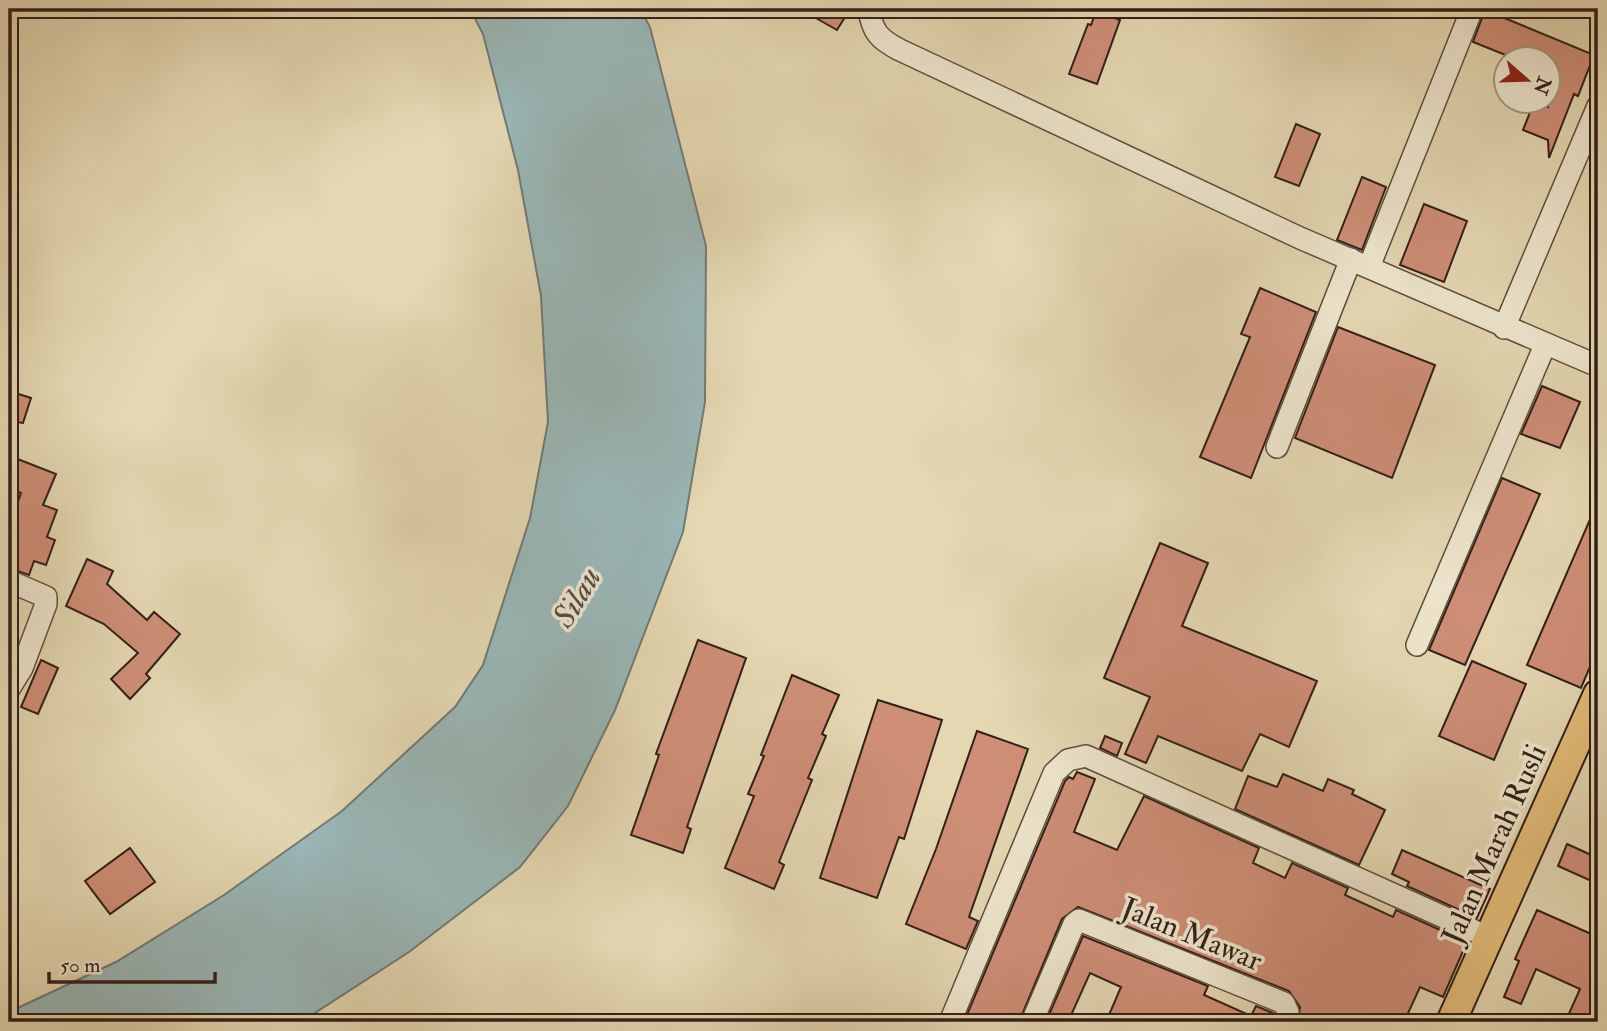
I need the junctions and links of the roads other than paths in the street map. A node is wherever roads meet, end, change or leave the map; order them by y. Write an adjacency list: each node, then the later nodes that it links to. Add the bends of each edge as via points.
1 (869, 9): 4 (street, via 871,25 881,40 1300,239)
2 (1472, 9): 4 (street)
3 (1598, 106): 5 (street)
4 (1360, 263): 5 (street); 8 (street)
5 (1504, 328): 6 (street)
6 (1545, 345): 7 (street); 10 (street)
7 (1598, 366)
8 (1277, 447)
9 (9, 580): 11 (street, via 41,593 47,604)
10 (1417, 645)
11 (9, 689)
12 (1598, 694): 13 (main road, Jalan Marah Rusli)
13 (1488, 937): 15 (street, via 1086,756 1068,760 1054,772); 17 (main road, Jalan Marah Rusli)
14 (1284, 1013): 16 (street, Jalan Mawar, via 1077,921)
15 (950, 1022)
16 (1032, 1022)
17 (1451, 1022)

